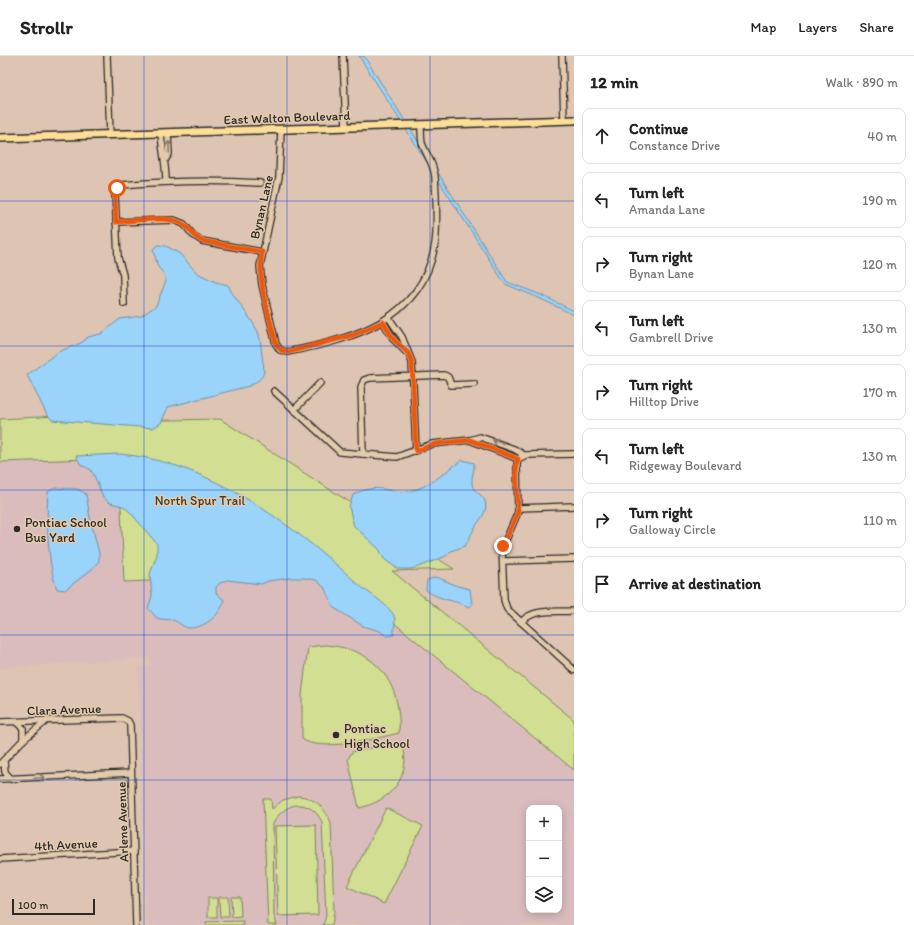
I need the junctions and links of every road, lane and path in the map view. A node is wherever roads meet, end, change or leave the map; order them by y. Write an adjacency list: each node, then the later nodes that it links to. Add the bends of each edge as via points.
1 (107, 56): 10 (street)
2 (343, 56): 7 (street)
3 (562, 56): 4 (street)
4 (564, 120): 5 (main road, East Walton Boulevard); 6 (main road, East Walton Boulevard)
5 (574, 120)
6 (421, 124): 7 (main road, East Walton Boulevard); 17 (street, via 422,141 435,176 435,244 428,268 417,289)
7 (346, 127): 8 (main road, East Walton Boulevard)
8 (281, 129): 9 (main road, East Walton Boulevard); 15 (street, Bynan Lane, via 279,177)
9 (165, 133): 10 (main road, East Walton Boulevard); 12 (street, via 162,154 166,160)
10 (110, 134): 11 (main road, East Walton Boulevard)
11 (0, 138)
12 (166, 182): 13 (street, via 218,180); 14 (street, via 119,186 116,192)
13 (260, 183)
14 (116, 222): 15 (street, via 174,220 184,224 202,241); 16 (street)
15 (262, 252): 18 (street, Bynan Lane, via 261,282 276,344 281,350 288,352 353,335)
16 (124, 304)
17 (390, 318): 18 (street); 19 (street)
18 (383, 322): 19 (street, via 394,340)
19 (408, 353): 20 (street)
20 (413, 376): 22 (street, via 444,375 448,377 451,385); 26 (street); 27 (street, via 368,378 362,382)
21 (320, 383): 24 (street)
22 (474, 384)
23 (274, 391): 24 (street)
24 (294, 410): 27 (street, via 337,451)
25 (470, 440): 26 (street, via 435,444); 29 (street, one-way to 25, via 483,437); 30 (street)
26 (416, 451): 27 (street, via 395,457)
27 (363, 454)
28 (574, 454): 29 (street)
29 (524, 455): 30 (street)
30 (518, 459): 32 (street)
31 (574, 506): 32 (street)
32 (518, 508): 34 (street, via 503,544)
33 (574, 559): 34 (street)
34 (503, 561): 36 (street, via 504,604)
35 (574, 611): 36 (street, via 534,612)
36 (520, 622): 37 (street)
37 (574, 668)
38 (127, 720): 39 (street, Clara Avenue, via 122,718); 44 (street, Arlene Avenue, via 130,725)
39 (45, 721): 41 (street, Clara Avenue); 42 (street)
40 (0, 722): 41 (street, Clara Avenue)
41 (16, 722): 42 (street, via 23,728)
42 (23, 740): 43 (street)
43 (2, 763): 46 (street)
44 (131, 773): 46 (street, one-way to 44); 47 (street, Arlene Avenue)
45 (0, 779): 46 (street)
46 (11, 779)
47 (134, 851): 48 (street, 4th Avenue); 49 (street, Arlene Avenue)
48 (0, 859)
49 (136, 925)

